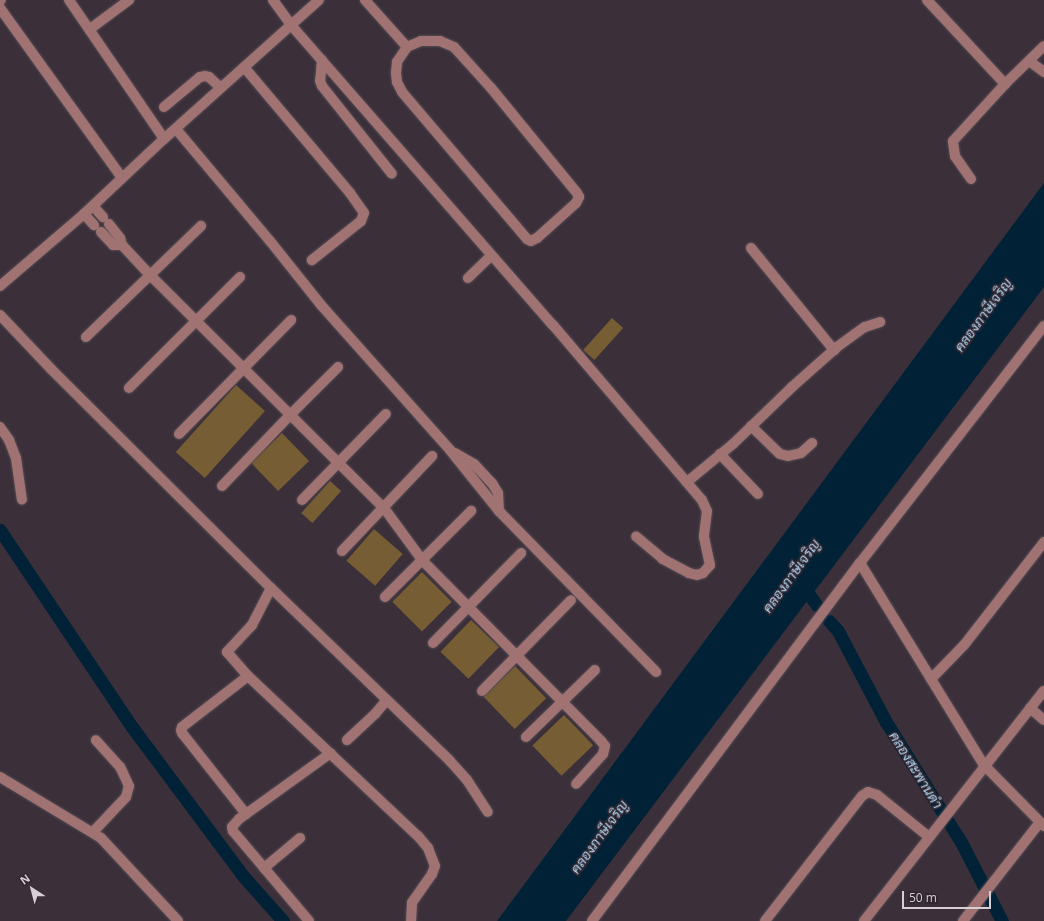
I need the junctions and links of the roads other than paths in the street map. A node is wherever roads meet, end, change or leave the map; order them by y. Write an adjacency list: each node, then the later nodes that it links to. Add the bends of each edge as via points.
1 (70, 0): 9 (street)
2 (129, 0): 9 (street)
3 (274, 0): 8 (street)
4 (319, 0): 8 (street)
5 (365, 0): 11 (street)
6 (927, 0): 16 (street)
7 (0, 8): 22 (street)
8 (291, 24): 12 (street); 14 (street)
9 (90, 29): 20 (street)
10 (1044, 46): 13 (street)
11 (407, 47): 11 (street, via 397,62 397,82 402,92 527,239 531,241 537,238 576,202 579,197 577,193 454,47 440,41 421,41)
12 (322, 60): 21 (street, via 322,86); 29 (street)
13 (1029, 61): 15 (street); 16 (street)
14 (244, 67): 17 (street); 30 (street, via 364,213 361,221)
15 (1044, 72)
16 (1005, 84): 23 (street, via 953,141 955,156)
17 (221, 88): 18 (street, via 205,76); 19 (street)
18 (164, 107)
19 (176, 129): 20 (street); 74 (street, via 320,305 450,450 499,511)
20 (164, 139): 22 (street)
21 (392, 174)
22 (122, 178): 24 (street)
23 (971, 178)
24 (93, 206): 25 (street); 27 (street, via 120,238)
25 (84, 214): 27 (street, via 113,245); 34 (street)
26 (201, 226): 31 (street)
27 (122, 245): 31 (street)
28 (751, 248): 41 (street)
29 (491, 256): 33 (street); 54 (street)
30 (312, 260)
31 (150, 275): 37 (street); 40 (street)
32 (240, 277): 37 (street)
33 (468, 278)
34 (0, 286)
35 (0, 315): 67 (street)
36 (291, 320): 42 (street)
37 (197, 321): 42 (street); 44 (street)
38 (880, 322): 41 (street, via 865,327)
39 (1044, 326): 66 (street)
40 (86, 337)
41 (834, 350): 48 (street)
42 (244, 368): 46 (street); 49 (street)
43 (338, 368): 46 (street)
44 (129, 388)
45 (386, 414): 53 (street)
46 (290, 415): 53 (street); 55 (street)
47 (0, 426): 57 (street, via 16,458)
48 (751, 426): 50 (street, via 780,454 788,456 801,453); 51 (street)
49 (179, 434)
50 (812, 443)
51 (720, 454): 54 (street); 56 (street)
52 (432, 456): 59 (street)
53 (337, 462): 58 (street); 59 (street)
54 (687, 482): 61 (street, via 702,500 707,511 704,537 710,565 708,569 697,575 678,568 652,551)
55 (222, 486)
56 (758, 494)
57 (22, 500)
58 (302, 500)
59 (384, 508): 63 (street); 65 (street)
60 (472, 511): 65 (street)
61 (636, 536)
62 (1044, 542): 76 (street, via 964,645)
63 (342, 551)
64 (521, 553): 70 (street)
65 (422, 560): 68 (street); 70 (street)
66 (860, 563): 76 (street); 100 (street)
67 (271, 588): 75 (street, via 252,625 227,652); 79 (street)
68 (385, 596)
69 (570, 600): 72 (street)
70 (469, 608): 71 (street); 72 (street)
71 (432, 643)
72 (516, 655): 77 (street); 80 (street)
73 (595, 670): 80 (street)
74 (656, 672)
75 (248, 676): 86 (street); 91 (street, via 181,730)
76 (931, 679): 87 (street)
77 (482, 691)
78 (1044, 691): 81 (street)
79 (386, 701): 85 (street); 90 (street, via 450,761 467,780)
80 (562, 702): 83 (street); 89 (street, via 605,746 603,754)
81 (1030, 708): 82 (street); 87 (street)
82 (1044, 720)
83 (526, 737)
84 (96, 740): 93 (street, via 120,766 129,786 126,797)
85 (347, 740)
86 (331, 752): 91 (street); 99 (street, via 418,836 430,853 435,866 412,903)
87 (984, 765): 92 (street); 94 (street)
88 (0, 777): 93 (street)
89 (576, 784)
90 (488, 812)
91 (246, 814): 96 (street, via 234,823 233,831)
92 (1042, 824): 103 (street)
93 (93, 832): 97 (street)
94 (929, 837): 101 (street, via 877,795 868,792 862,796); 102 (street)
95 (300, 838): 96 (street)
96 (264, 868): 98 (street)
97 (178, 921)
98 (309, 921)
99 (411, 921)
100 (592, 921)
101 (765, 921)
102 (864, 921)
103 (963, 921)

